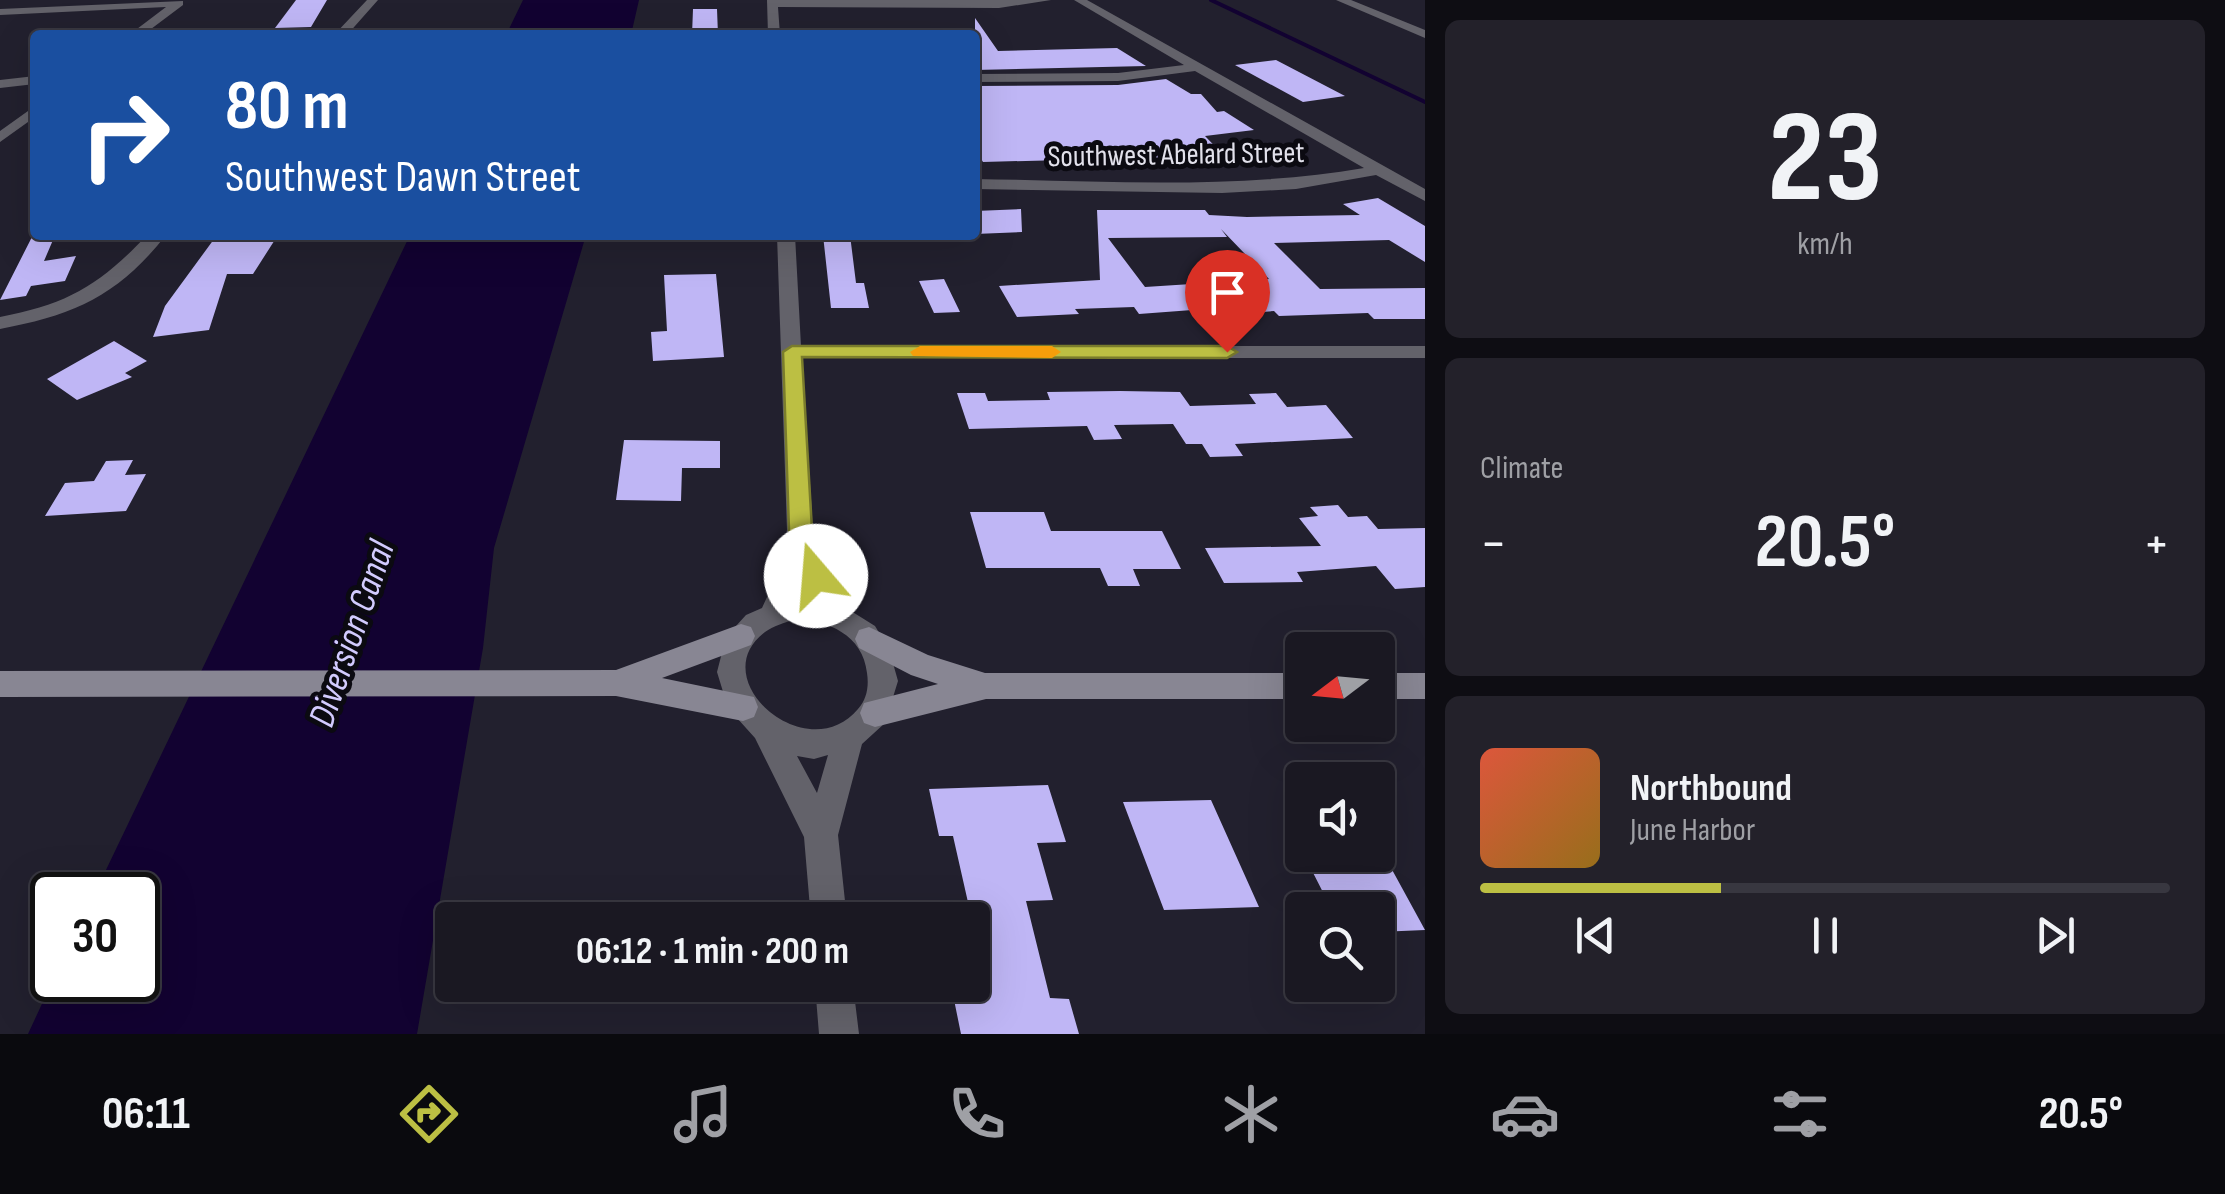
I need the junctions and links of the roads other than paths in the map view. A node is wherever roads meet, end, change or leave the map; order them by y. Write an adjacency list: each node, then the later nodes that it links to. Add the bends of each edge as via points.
1 (373, 0): 9 (street)
2 (1046, 0): 6 (street)
3 (1079, 0): 12 (street)
4 (1341, 0): 11 (street)
5 (181, 2): 7 (street, via 32,13); 8 (street)
6 (772, 2): 10 (street)
7 (8, 7)
8 (141, 30)
9 (345, 30)
10 (774, 30)
11 (1425, 34)
12 (1195, 67): 13 (street, via 1118,77); 18 (street)
13 (980, 78)
14 (30, 81): 15 (street)
15 (0, 84)
16 (30, 114): 17 (street)
17 (0, 138)
18 (1378, 170): 19 (street, Southwest Abelard Street, via 1222,188); 20 (street)
19 (980, 184)
20 (1425, 196)
21 (152, 240): 23 (street, via 114,282 61,313)
22 (786, 240): 24 (street)
23 (0, 322)
24 (792, 352): 25 (street); 26 (street)
25 (1425, 352)
26 (800, 530): 27 (street); 28 (street)
27 (774, 612): 28 (street); 29 (street)
28 (832, 613): 30 (street)
29 (741, 636): 31 (street); 37 (street, via 730,670)
30 (869, 639): 33 (street, via 921,666); 38 (street, via 884,676)
31 (616, 683): 32 (street); 37 (street)
32 (0, 684)
33 (986, 686): 34 (street); 38 (street)
34 (1285, 686)
35 (1395, 686): 36 (street)
36 (1425, 686)
37 (742, 708): 39 (street)
38 (875, 713): 40 (street)
39 (767, 730): 40 (street, via 808,743); 41 (street)
40 (849, 736): 41 (street)
41 (821, 835): 42 (street)
42 (827, 902)
43 (836, 1002): 44 (street)
44 (839, 1034)

